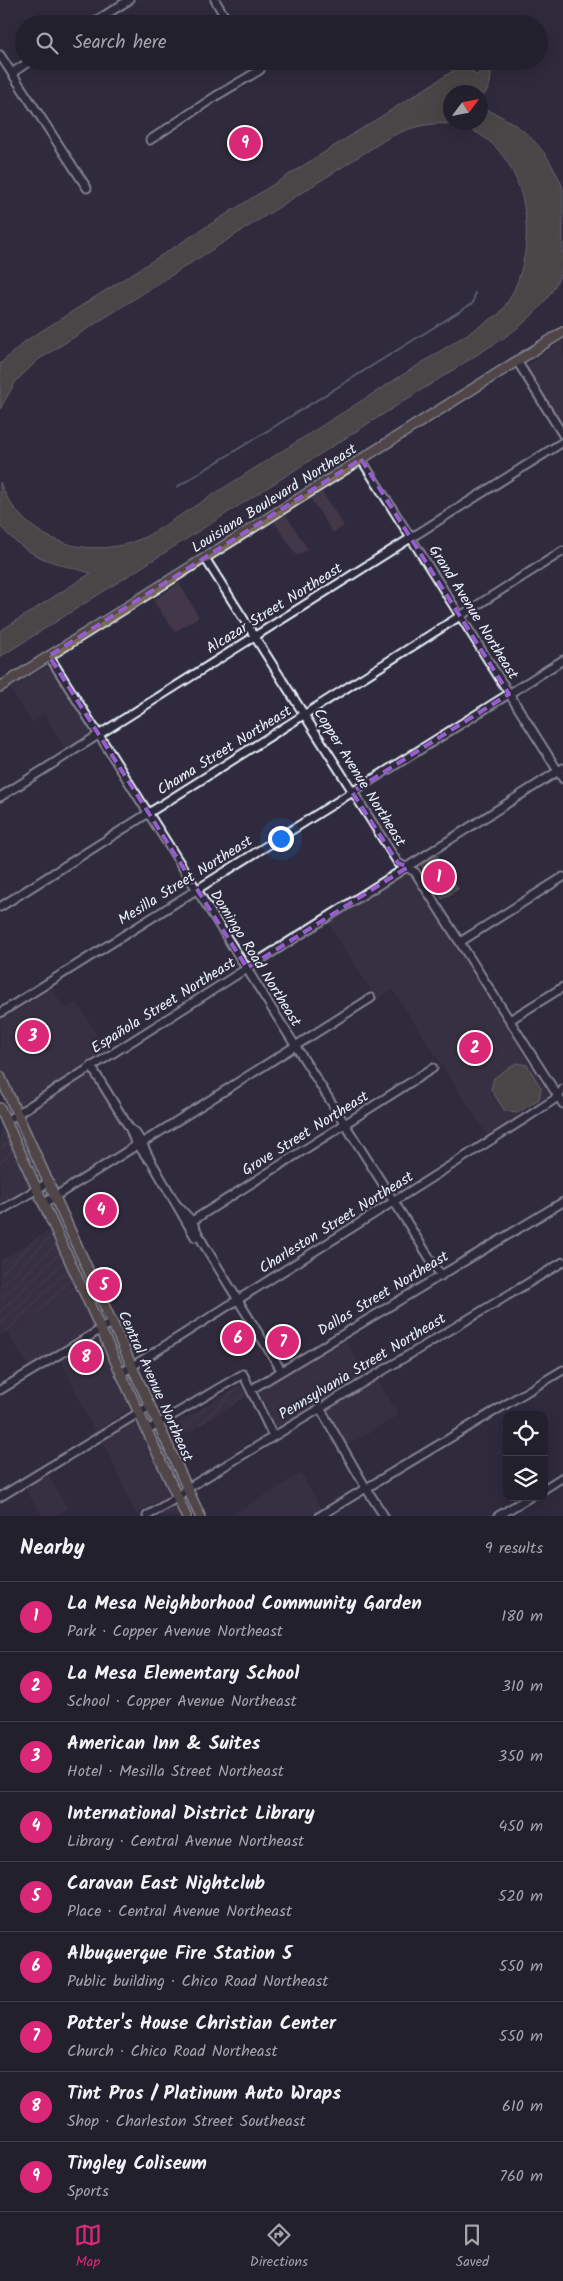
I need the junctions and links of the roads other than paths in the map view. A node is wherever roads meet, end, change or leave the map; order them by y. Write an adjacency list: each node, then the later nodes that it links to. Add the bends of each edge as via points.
1 (129, 0): 3 (street)
2 (215, 0): 4 (street)
3 (105, 15)
4 (224, 15)
5 (0, 55): 8 (street)
6 (16, 70): 8 (street)
7 (260, 70): 9 (street)
8 (12, 73): 10 (street)
9 (150, 140)
10 (87, 188)
11 (563, 332): 12 (main road, Louisiana Boulevard Northeast)
12 (517, 361): 13 (street); 15 (main road, Louisiana Boulevard Northeast)
13 (563, 435)
14 (563, 442): 16 (street, Alcazar Street Northeast)
15 (361, 459): 16 (street, Grand Avenue Northeast); 18 (main road, Louisiana Boulevard Northeast)
16 (411, 538): 19 (street, Grand Avenue Northeast); 20 (street, Alcazar Street Northeast)
17 (563, 551): 19 (street, Chama Street Northeast)
18 (205, 558): 20 (street, Copper Avenue Northeast); 21 (main road, Louisiana Boulevard Northeast)
19 (460, 616): 24 (street, Grand Avenue Northeast); 25 (street, Chama Street Northeast)
20 (255, 636): 25 (street, Copper Avenue Northeast); 26 (street, Alcazar Street Northeast)
21 (49, 656): 23 (main road, Louisiana Boulevard Northeast); 26 (street, Domingo Road Northeast)
22 (563, 660): 24 (street, Mesilla Street Northeast)
23 (0, 686)
24 (509, 694): 27 (street, Grand Avenue Northeast); 29 (street, Mesilla Street Northeast)
25 (305, 715): 29 (street, Copper Avenue Northeast); 31 (street, Chama Street Northeast)
26 (99, 735): 30 (street, Alcazar Street Northeast); 31 (street, Domingo Road Northeast)
27 (560, 770): 28 (street, Grand Avenue Northeast); 32 (street, Española Street Northeast)
28 (563, 779)
29 (352, 792): 32 (street, Copper Avenue Northeast, via 398,863); 34 (street, Mesilla Street Northeast)
30 (0, 797)
31 (148, 814): 34 (street, Domingo Road Northeast); 35 (street, Chama Street Northeast)
32 (408, 867): 36 (street, Copper Avenue Northeast, via 415,872); 37 (street, Española Street Northeast)
33 (563, 877): 36 (street)
34 (197, 890): 37 (street, Domingo Road Northeast); 40 (street, Mesilla Street Northeast)
35 (0, 907)
36 (460, 942): 41 (street, Copper Avenue Northeast)
37 (247, 968): 42 (street, Domingo Road Northeast); 43 (street, Española Street Northeast)
38 (563, 987): 41 (street)
39 (371, 998): 42 (street)
40 (0, 1013)
41 (510, 1020): 47 (street, Copper Avenue Northeast)
42 (296, 1046): 52 (street, Domingo Road Northeast); 53 (street)
43 (91, 1066): 50 (street, Española Street Northeast); 53 (street)
44 (434, 1068): 52 (street, Grove Street Northeast)
45 (0, 1076): 50 (main road, Central Avenue Northeast)
46 (563, 1089): 47 (street, Charleston Street Northeast)
47 (558, 1097): 48 (street, Copper Avenue Northeast); 57 (street, Charleston Street Northeast)
48 (563, 1104)
49 (0, 1108): 51 (main road)
50 (17, 1114): 51 (street, Española Street Northeast); 54 (main road, Central Avenue Northeast)
51 (6, 1121): 55 (main road)
52 (345, 1123): 57 (street, Domingo Road Northeast); 62 (street, Grove Street Northeast)
53 (140, 1144): 56 (street); 60 (street)
54 (49, 1182): 55 (street); 56 (main road, Central Avenue Northeast)
55 (37, 1190): 59 (main road); 61 (street)
56 (56, 1197): 59 (street); 67 (main road, Central Avenue Northeast)
57 (394, 1202): 65 (street, Domingo Road Northeast); 66 (street, Charleston Street Northeast)
58 (563, 1202): 65 (street, Dallas Street Northeast)
59 (43, 1204): 68 (main road)
60 (178, 1206): 62 (street); 63 (street)
61 (0, 1211)
62 (192, 1221): 63 (street)
63 (202, 1244): 66 (street)
64 (563, 1262): 76 (street, Pennsylvania Street Northeast)
65 (440, 1276): 70 (street, Dallas Street Northeast)
66 (238, 1300): 69 (street, Charleston Street Northeast); 70 (street)
67 (112, 1322): 68 (street); 69 (main road, Central Avenue Northeast)
68 (100, 1330): 72 (main road); 74 (street)
69 (132, 1366): 72 (street, Charleston Street Northeast); 75 (main road, Central Avenue Northeast)
70 (281, 1370): 73 (street, Dallas Street Northeast)
71 (563, 1370): 83 (street)
72 (120, 1374): 77 (main road)
73 (252, 1388): 78 (street, via 243,1374); 80 (street)
74 (0, 1390)
75 (150, 1406): 77 (street); 78 (main road, Central Avenue Northeast)
76 (320, 1408): 80 (street, Pennsylvania Street Northeast); 83 (street)
77 (138, 1413): 79 (main road); 85 (street)
78 (158, 1424): 79 (street); 84 (main road, Central Avenue Northeast)
79 (146, 1431): 86 (main road)
80 (273, 1436): 84 (street, Pennsylvania Street Northeast)
81 (563, 1477): 82 (street)
82 (548, 1486)
83 (368, 1487): 88 (street); 92 (street)
84 (188, 1488): 86 (street, Pennsylvania Street Northeast); 91 (main road, Central Avenue Northeast)
85 (0, 1497)
86 (178, 1497): 89 (street, Pennsylvania Street Northeast); 90 (main road)
87 (523, 1501): 93 (street)
88 (384, 1514)
89 (147, 1516)
90 (186, 1516)
91 (200, 1516)
92 (320, 1516)
93 (498, 1516)

